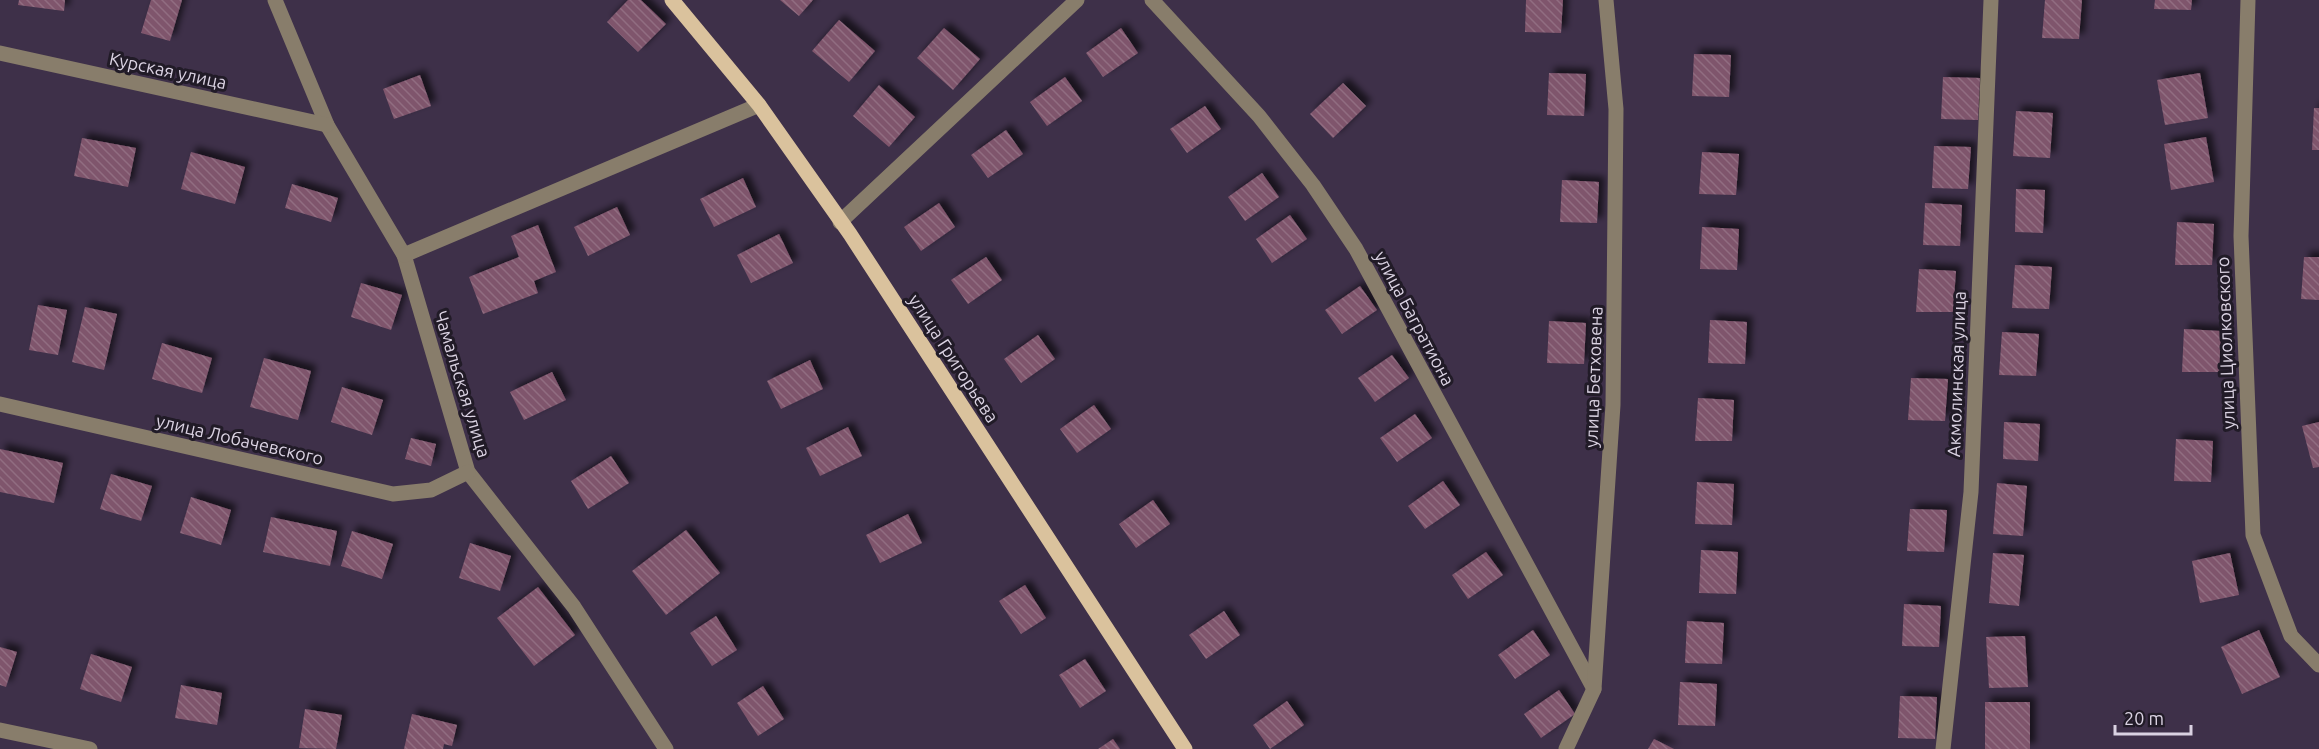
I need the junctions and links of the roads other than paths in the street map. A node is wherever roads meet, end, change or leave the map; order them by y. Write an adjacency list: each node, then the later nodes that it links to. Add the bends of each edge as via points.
1 (275, 0): 10 (street, Чамальская улица)
2 (672, 0): 9 (main road, улица Григорьева)
3 (1077, 0): 11 (street)
4 (1152, 0): 16 (street, улица Багратиона, via 1259,116 1314,185 1356,249)
5 (1606, 0): 16 (street, улица Бетховена, via 1616,109 1613,405)
6 (1991, 0): 22 (street, Акмолинская улица, via 1971,492)
7 (2248, 0): 15 (street, улица Циолковского, via 2241,236 2253,535 2291,636)
8 (0, 53): 10 (street, Курская улица)
9 (759, 105): 11 (main road, улица Григорьева); 12 (street)
10 (327, 125): 12 (street, Чамальская улица)
11 (840, 222): 20 (main road, улица Григорьева)
12 (404, 255): 14 (street, Чамальская улица)
13 (0, 404): 14 (street, улица Лобачевского, via 393,494 431,490)
14 (468, 472): 19 (street, Чамальская улица, via 574,608)
15 (2319, 665)
16 (1594, 689): 21 (street, улица Бетховена)
17 (0, 730): 18 (street)
18 (90, 749)
19 (666, 749)
20 (1185, 749)
21 (1566, 749)
22 (1943, 749)

